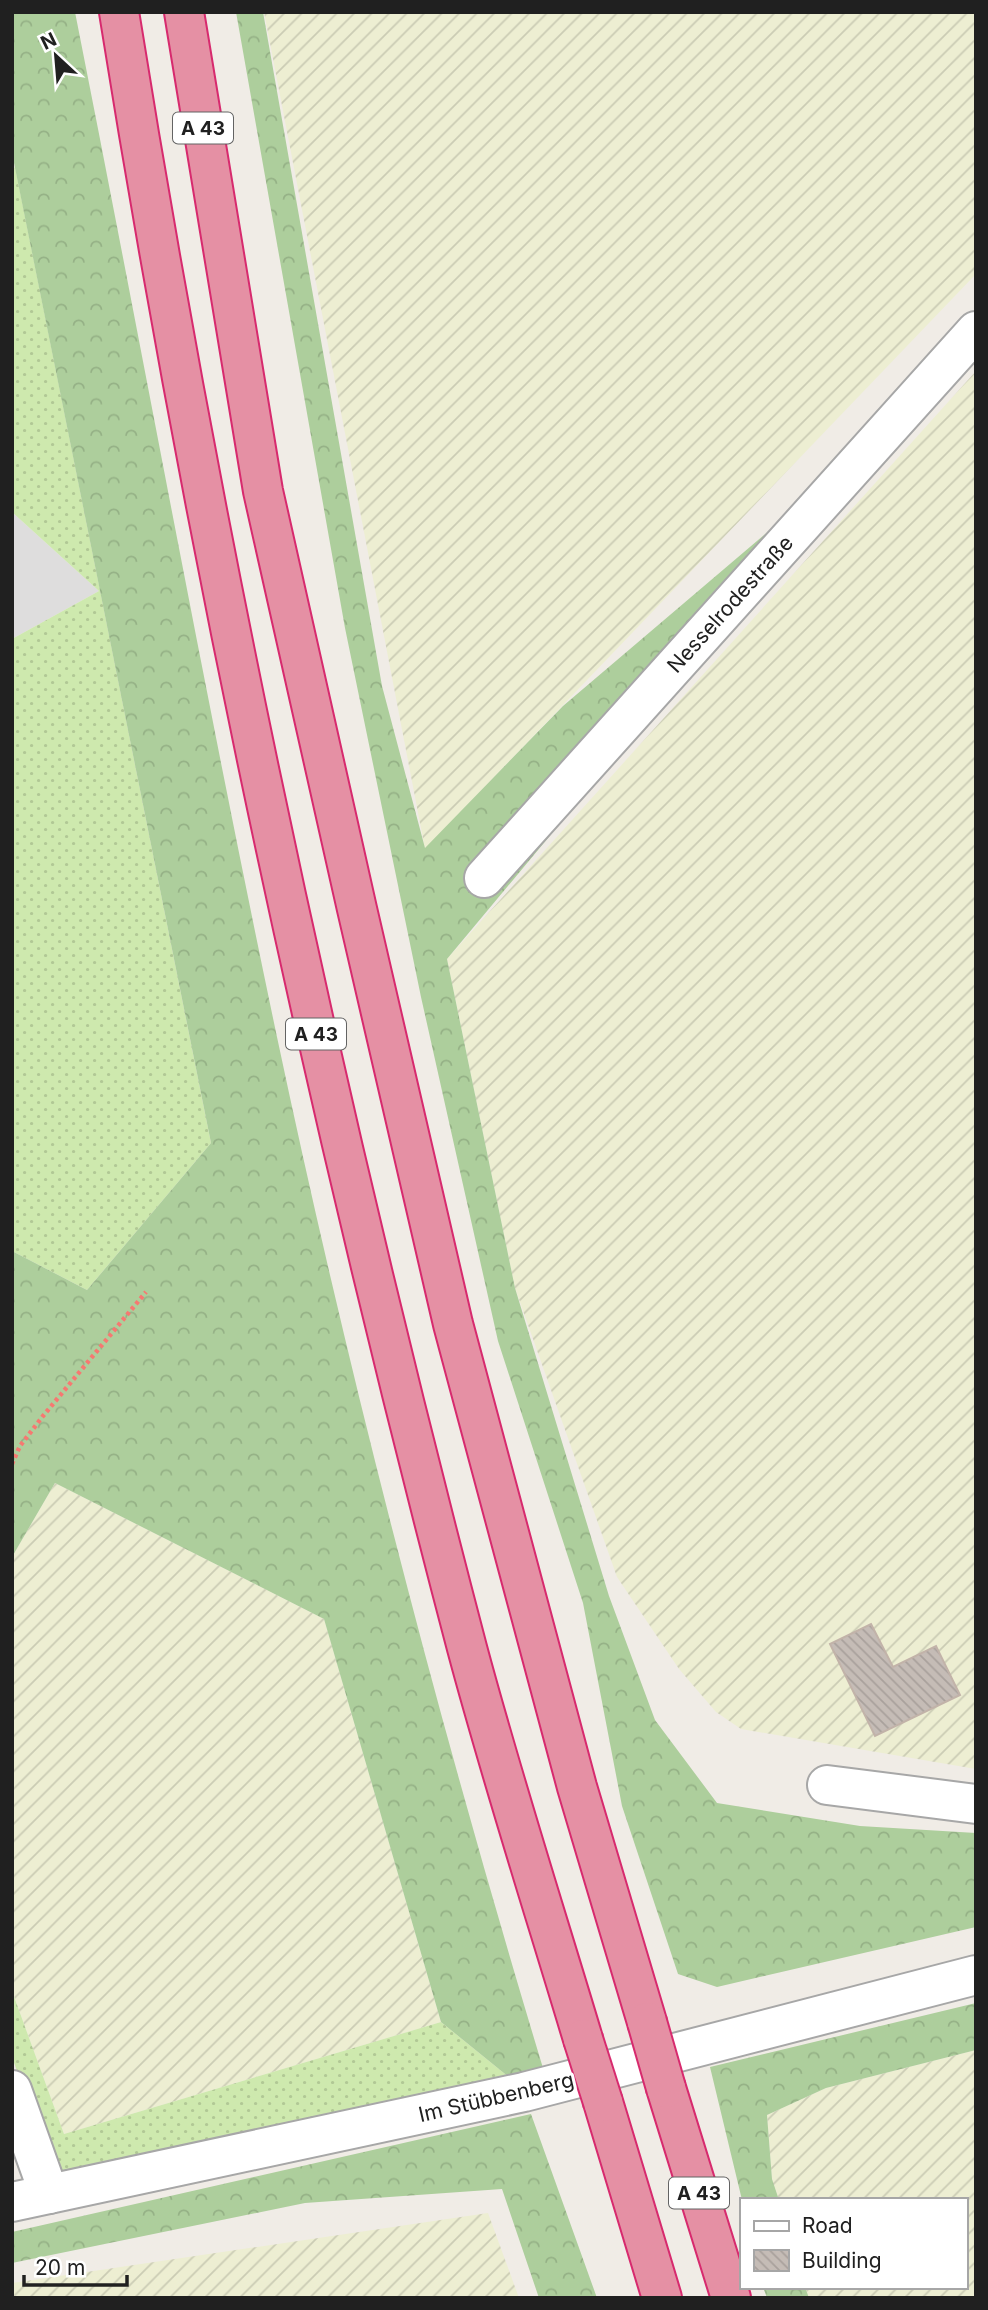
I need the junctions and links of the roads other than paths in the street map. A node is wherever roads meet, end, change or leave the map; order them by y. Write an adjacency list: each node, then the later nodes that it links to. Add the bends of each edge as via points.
1 (119, 12): 11 (highway, A 43, bridge, via 156,243 229,635 308,999 468,1652)
2 (184, 12): 12 (highway, A 43, bridge, via 263,491 453,1324 577,1787)
3 (976, 331): 4 (street, Nesselrodestraße)
4 (484, 878)
5 (827, 1785): 6 (street)
6 (976, 1804)
7 (976, 1975): 9 (street, Im Stübbenberg, via 524,2092)
8 (12, 2090): 9 (street)
9 (49, 2194): 10 (street, Im Stübbenberg)
10 (12, 2202)
11 (662, 2298)
12 (731, 2298)

